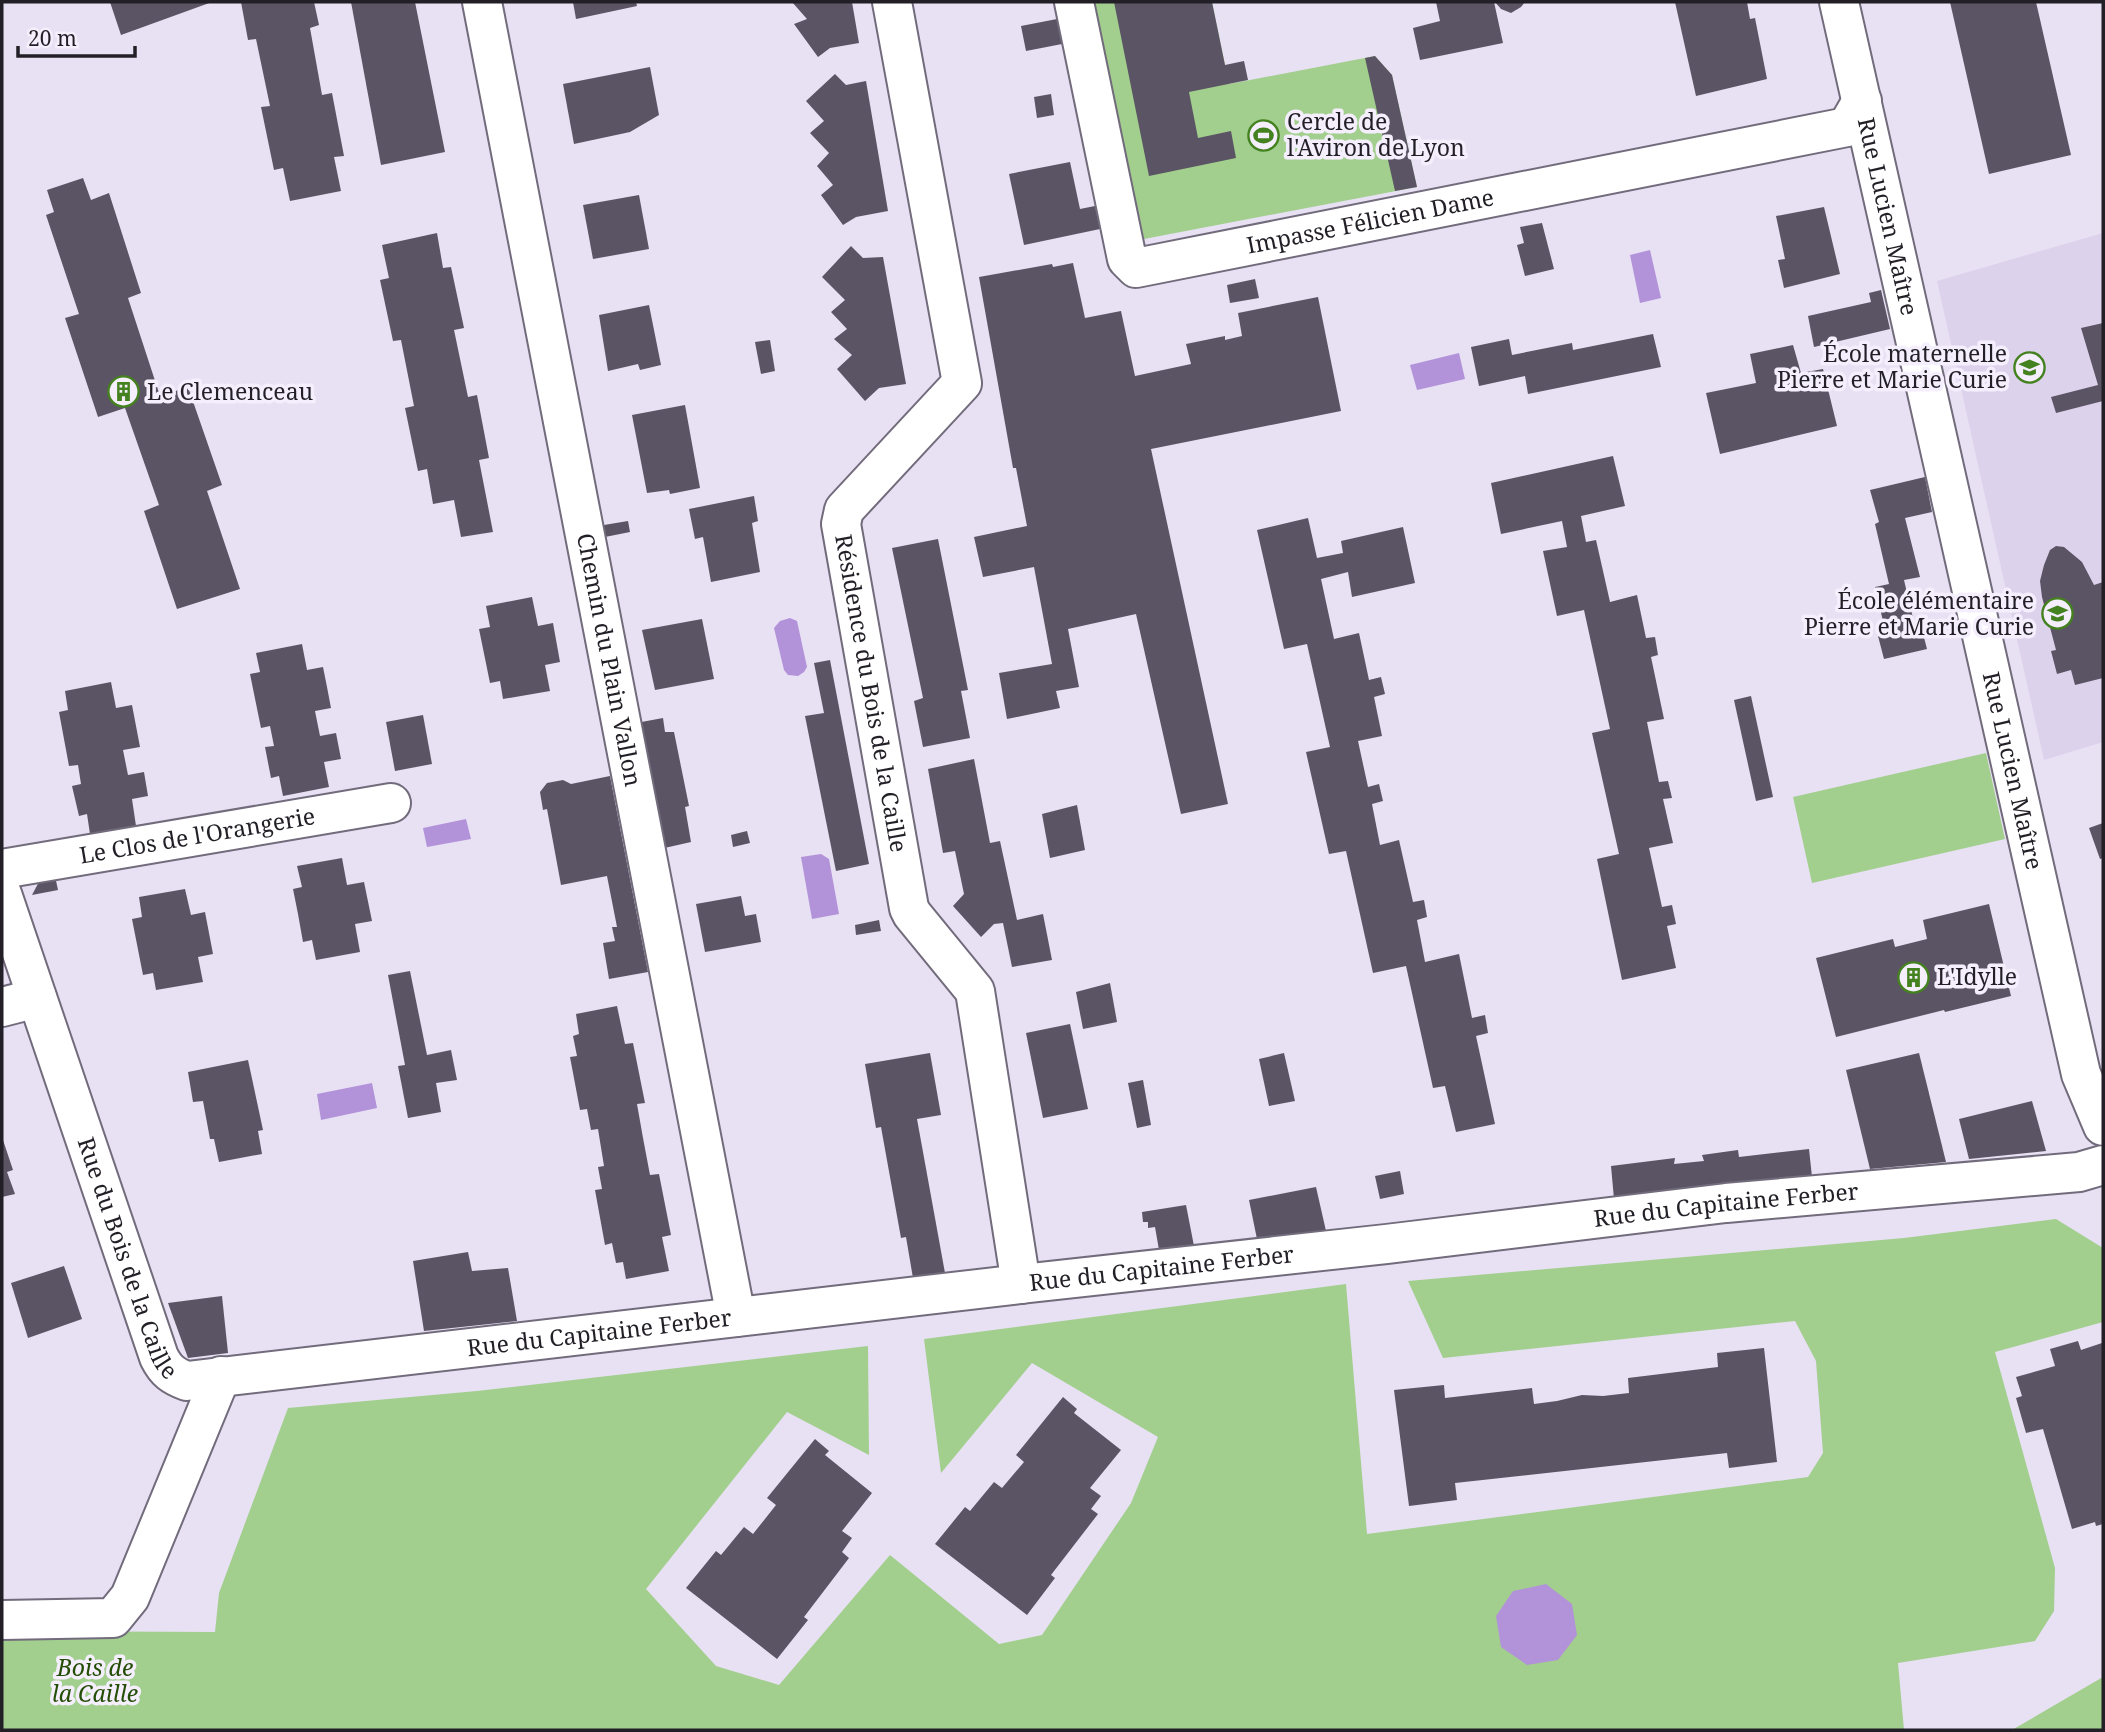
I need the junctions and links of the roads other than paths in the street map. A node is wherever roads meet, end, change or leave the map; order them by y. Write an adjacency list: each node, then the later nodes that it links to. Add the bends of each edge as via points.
1 (482, 2): 13 (street, Chemin du Plain Vallon)
2 (891, 2): 12 (street, Résidence du Bois de la Caille, via 962,383 844,510 841,524 909,908 975,991)
3 (1074, 2): 5 (street, Impasse Félicien Dame, via 1127,259 1136,268 1847,127)
4 (1839, 2): 5 (street, Rue Lucien Maître)
5 (1861, 101): 10 (street, Rue Lucien Maître, via 2081,1074)
6 (391, 803): 7 (street, Le Clos de l'Orangerie)
7 (2, 869)
8 (2, 894): 9 (street, Rue du Bois de la Caille)
9 (19, 1003): 14 (street, Rue du Bois de la Caille, via 163,1367 187,1381)
10 (2103, 1126)
11 (2103, 1165): 12 (street, Rue du Capitaine Ferber, via 2079,1172 1726,1203)
12 (1021, 1284): 13 (street, Rue du Capitaine Ferber)
13 (736, 1318): 14 (street, Rue du Capitaine Ferber)
14 (221, 1376): 15 (street, Rue du Bois de la Caille, via 130,1597 113,1618)
15 (2, 1620)

